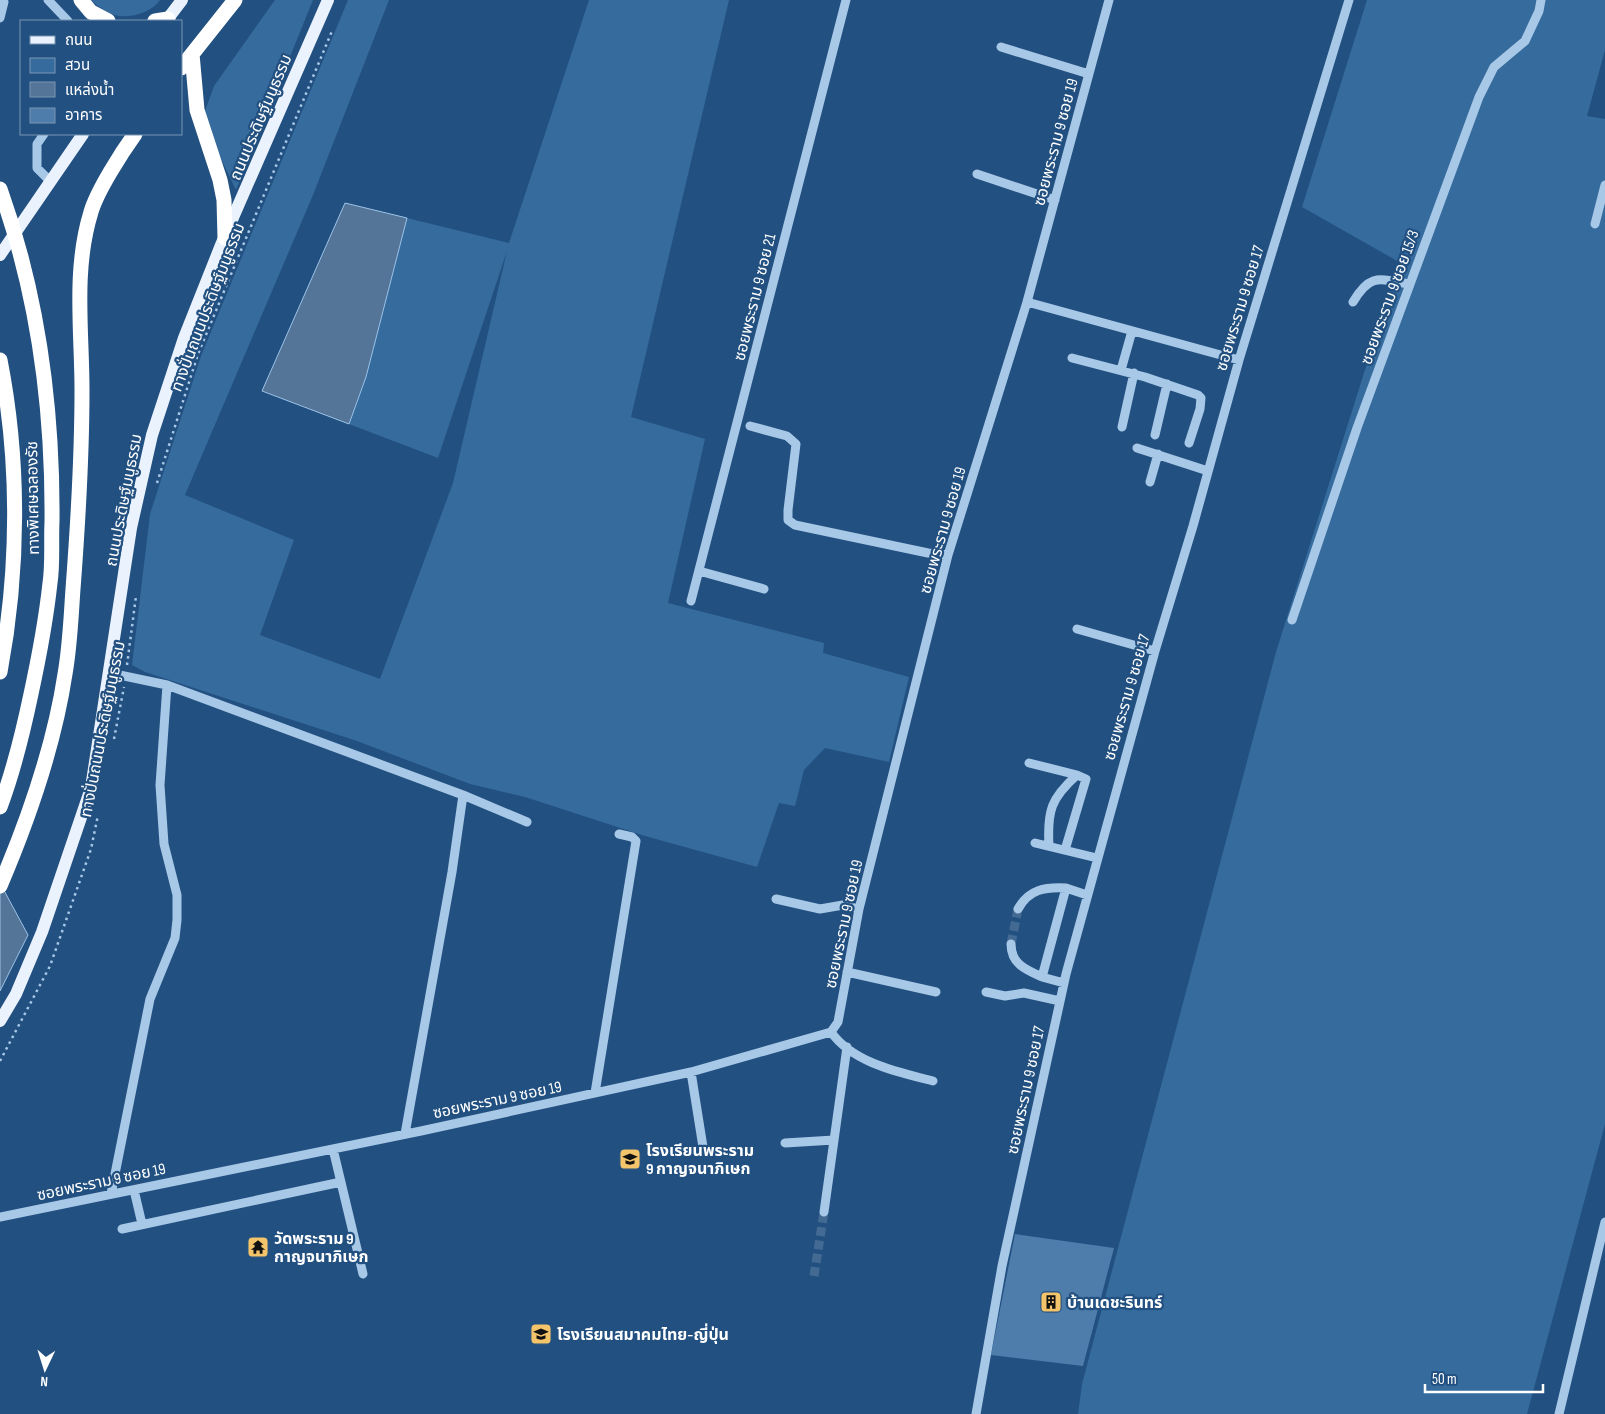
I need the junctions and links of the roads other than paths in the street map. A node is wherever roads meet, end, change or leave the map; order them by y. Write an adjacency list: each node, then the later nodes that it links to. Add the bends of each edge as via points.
1 (48, 0): 12 (street)
2 (82, 0): 13 (highway, via 91,12)
3 (182, 0): 14 (main road)
4 (235, 0): 16 (highway)
5 (328, 0): 28 (main road, ถนนประดิษฐ์มนูธรรม)
6 (846, 0): 49 (street, ซอยพระราม 9 ซอย 21)
7 (1109, 0): 18 (street, ซอยพระราม 9 ซอย 19)
8 (1349, 0): 36 (street, ซอยพระราม 9 ซอย 17)
9 (1540, 0): 30 (street, ซอยพระราม 9 ซอย 15/3, via 1539,11 1526,41 1494,67 1479,97)
10 (5, 1): 11 (street)
11 (0, 18)
12 (67, 20)
13 (106, 20)
14 (164, 20)
15 (1001, 47): 18 (street)
16 (192, 54): 17 (highway); 28 (highway, via 197,110 224,200)
17 (182, 67)
18 (1089, 74): 26 (street, ซอยพระราม 9 ซอย 19)
19 (43, 135): 23 (street, via 37,144 36,168)
20 (82, 135): 23 (main road)
21 (134, 135): 68 (highway, via 91,210 82,253 79,300 82,390 73,589 65,674 47,757)
22 (977, 174): 26 (street)
23 (50, 181): 29 (main road)
24 (1605, 185): 27 (street)
25 (0, 189): 61 (highway, ทางพิเศษฉลองรัช, bridge, via 14,228 31,299 46,392 52,492 51,582 23,733)
26 (1055, 200): 31 (street, ซอยพระราม 9 ซอย 19)
27 (1595, 224)
28 (225, 238): 56 (main road, ถนนประดิษฐ์มนูธรรม, via 184,338 152,435 131,528)
29 (0, 255)
30 (1409, 284): 32 (street, via 1380,279 1368,282); 52 (street, ซอยพระราม 9 ซอย 15/3)
31 (1026, 302): 33 (street); 48 (street, ซอยพระราม 9 ซอย 19)
32 (1353, 302)
33 (1132, 331): 36 (street); 37 (street)
34 (1072, 358): 37 (street)
35 (0, 360): 55 (highway, ทางพิเศษฉลองรัช, via 12,459 14,554)
36 (1239, 360): 46 (street, ซอยพระราม 9 ซอย 17)
37 (1121, 370): 38 (street)
38 (1134, 373): 39 (street); 41 (street)
39 (1167, 384): 42 (street); 43 (street, via 1191,391 1201,398)
40 (750, 426): 48 (street, via 787,436 796,444 788,510 788,520 795,525)
41 (1122, 426)
42 (1155, 434)
43 (1189, 443)
44 (1137, 448): 45 (street)
45 (1158, 454): 46 (street); 47 (street)
46 (1208, 471): 54 (street, ซอยพระราม 9 ซอย 17)
47 (1150, 482)
48 (948, 555): 72 (street, ซอยพระราม 9 ซอย 19)
49 (699, 571): 50 (street); 51 (street, ซอยพระราม 9 ซอย 21)
50 (764, 589)
51 (691, 601)
52 (1292, 620)
53 (1077, 628): 54 (street)
54 (1154, 650): 67 (street, ซอยพระราม 9 ซอย 17)
55 (0, 672)
56 (110, 673): 57 (street); 81 (main road, ถนนประดิษฐ์มนูธรรม, via 91,788 42,932 16,994)
57 (167, 685): 60 (street); 94 (street, via 160,785 164,844 177,895 177,920 174,938 150,999)
58 (1029, 763): 59 (street)
59 (1077, 775): 65 (street, via 1050,808); 66 (street, via 1086,779)
60 (463, 795): 62 (street); 87 (street)
61 (0, 807)
62 (528, 822)
63 (619, 834): 86 (street, via 636,841)
64 (1035, 843): 65 (street)
65 (1048, 846): 66 (street)
66 (1065, 850): 67 (street)
67 (1097, 858): 70 (street, ซอยพระราม 9 ซอย 17)
68 (0, 886)
69 (1066, 888): 70 (street); 73 (street, via 1036,890); 76 (street)
70 (1087, 895): 77 (street, ซอยพระราม 9 ซอย 17)
71 (776, 899): 72 (street, via 820,909 843,905)
72 (859, 909): 75 (street, ซอยพระราม 9 ซอย 19)
73 (1018, 909)
74 (1011, 944): 76 (street, via 1016,962)
75 (847, 972): 78 (street); 82 (street, ซอยพระราม 9 ซอย 19, via 838,1022)
76 (1042, 977): 77 (street)
77 (1064, 984): 80 (street, ซอยพระราม 9 ซอย 17)
78 (936, 992)
79 (986, 992): 80 (street, via 1005,996 1024,993)
80 (1060, 1000): 101 (street, ซอยพระราม 9 ซอย 17, via 1002,1266)
81 (0, 1021)
82 (831, 1032): 83 (street, via 838,1042); 84 (street, ซอยพระราม 9 ซอย 19)
83 (847, 1047): 85 (street, via 881,1068); 88 (street)
84 (691, 1072): 86 (street, ซอยพระราม 9 ซอย 19); 90 (street)
85 (933, 1081)
86 (595, 1093): 87 (street, ซอยพระราม 9 ซอย 19)
87 (405, 1134): 91 (street, ซอยพระราม 9 ซอย 19)
88 (834, 1140): 89 (street); 95 (street)
89 (785, 1143)
90 (702, 1146)
91 (333, 1149): 92 (street); 93 (street, ซอยพระราม 9 ซอย 19)
92 (341, 1182): 98 (street); 100 (street)
93 (134, 1190): 94 (street, ซอยพระราม 9 ซอย 19); 98 (street)
94 (111, 1194): 96 (street, ซอยพระราม 9 ซอย 19)
95 (824, 1212)
96 (0, 1217)
97 (1605, 1222): 102 (street)
98 (142, 1224): 99 (street)
99 (122, 1229)
100 (363, 1274)
101 (976, 1414)
102 (1559, 1414)

